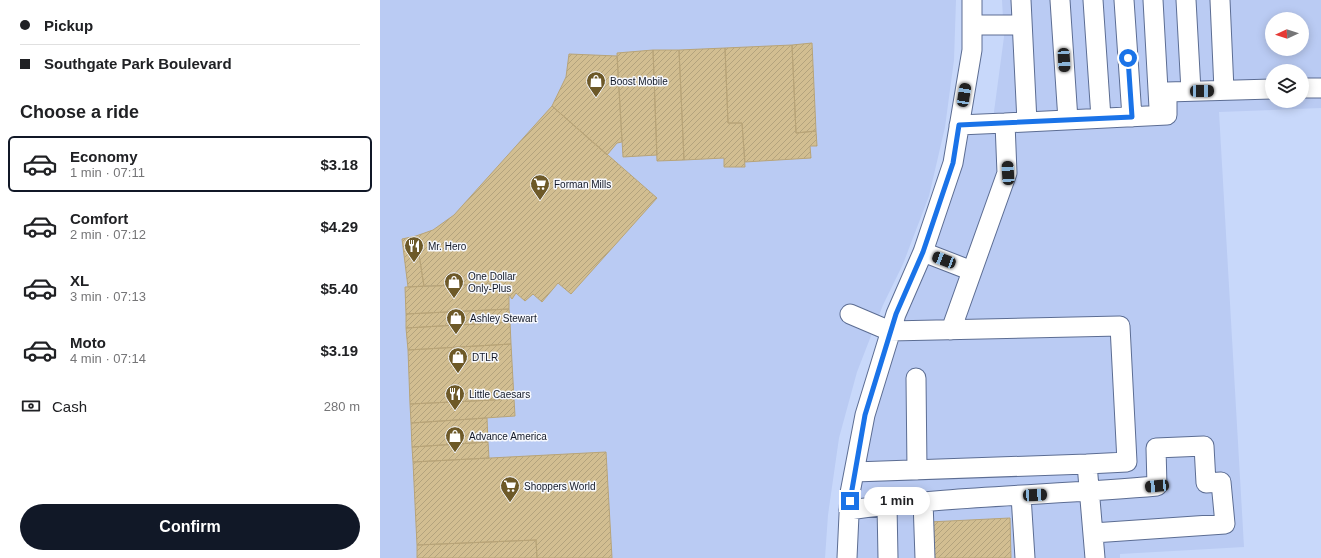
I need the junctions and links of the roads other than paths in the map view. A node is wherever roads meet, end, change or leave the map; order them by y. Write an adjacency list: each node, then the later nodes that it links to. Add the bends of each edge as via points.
1 (972, 0): 9 (street)
2 (1021, 0): 10 (street)
3 (1060, 0): 19 (street)
4 (1093, 0): 18 (street)
5 (1124, 0): 17 (street)
6 (1153, 0): 16 (street)
7 (1186, 0): 15 (street)
8 (1220, 0): 14 (street)
9 (972, 25): 10 (street); 22 (street, via 972,50)
10 (1022, 25): 20 (street)
11 (1309, 88): 12 (street)
12 (1321, 88)
13 (1265, 89): 14 (street)
14 (1224, 90): 15 (street)
15 (1191, 91): 16 (street, via 1167,92 1167,115)
16 (1159, 115): 17 (street)
17 (1132, 117): 18 (street)
18 (1101, 118): 19 (street)
19 (1068, 120): 20 (street)
20 (1027, 122): 21 (street)
21 (1005, 123): 22 (street); 24 (street, via 1008,173)
22 (959, 125): 23 (street, via 953,163)
23 (923, 252): 24 (street); 27 (street)
24 (972, 271): 26 (street)
25 (850, 314): 27 (street)
26 (951, 330): 27 (street); 29 (street, via 1120,326 1127,462)
27 (890, 331): 31 (street, via 865,415)
28 (916, 378): 30 (street)
29 (1088, 464): 30 (street); 32 (street)
30 (917, 470): 31 (street)
31 (854, 472): 36 (street)
32 (1090, 492): 33 (street); 37 (street); 37 (street, via 1157,486 1156,448 1204,446 1206,483 1221,482 1225,524)
33 (1021, 496): 34 (street); 41 (street)
34 (923, 501): 35 (street); 40 (street)
35 (887, 505): 36 (street); 39 (street)
36 (849, 510): 38 (street)
37 (1093, 533): 42 (street)
38 (846, 558)
39 (888, 558)
40 (925, 558)
41 (1025, 558)
42 (1095, 558)

